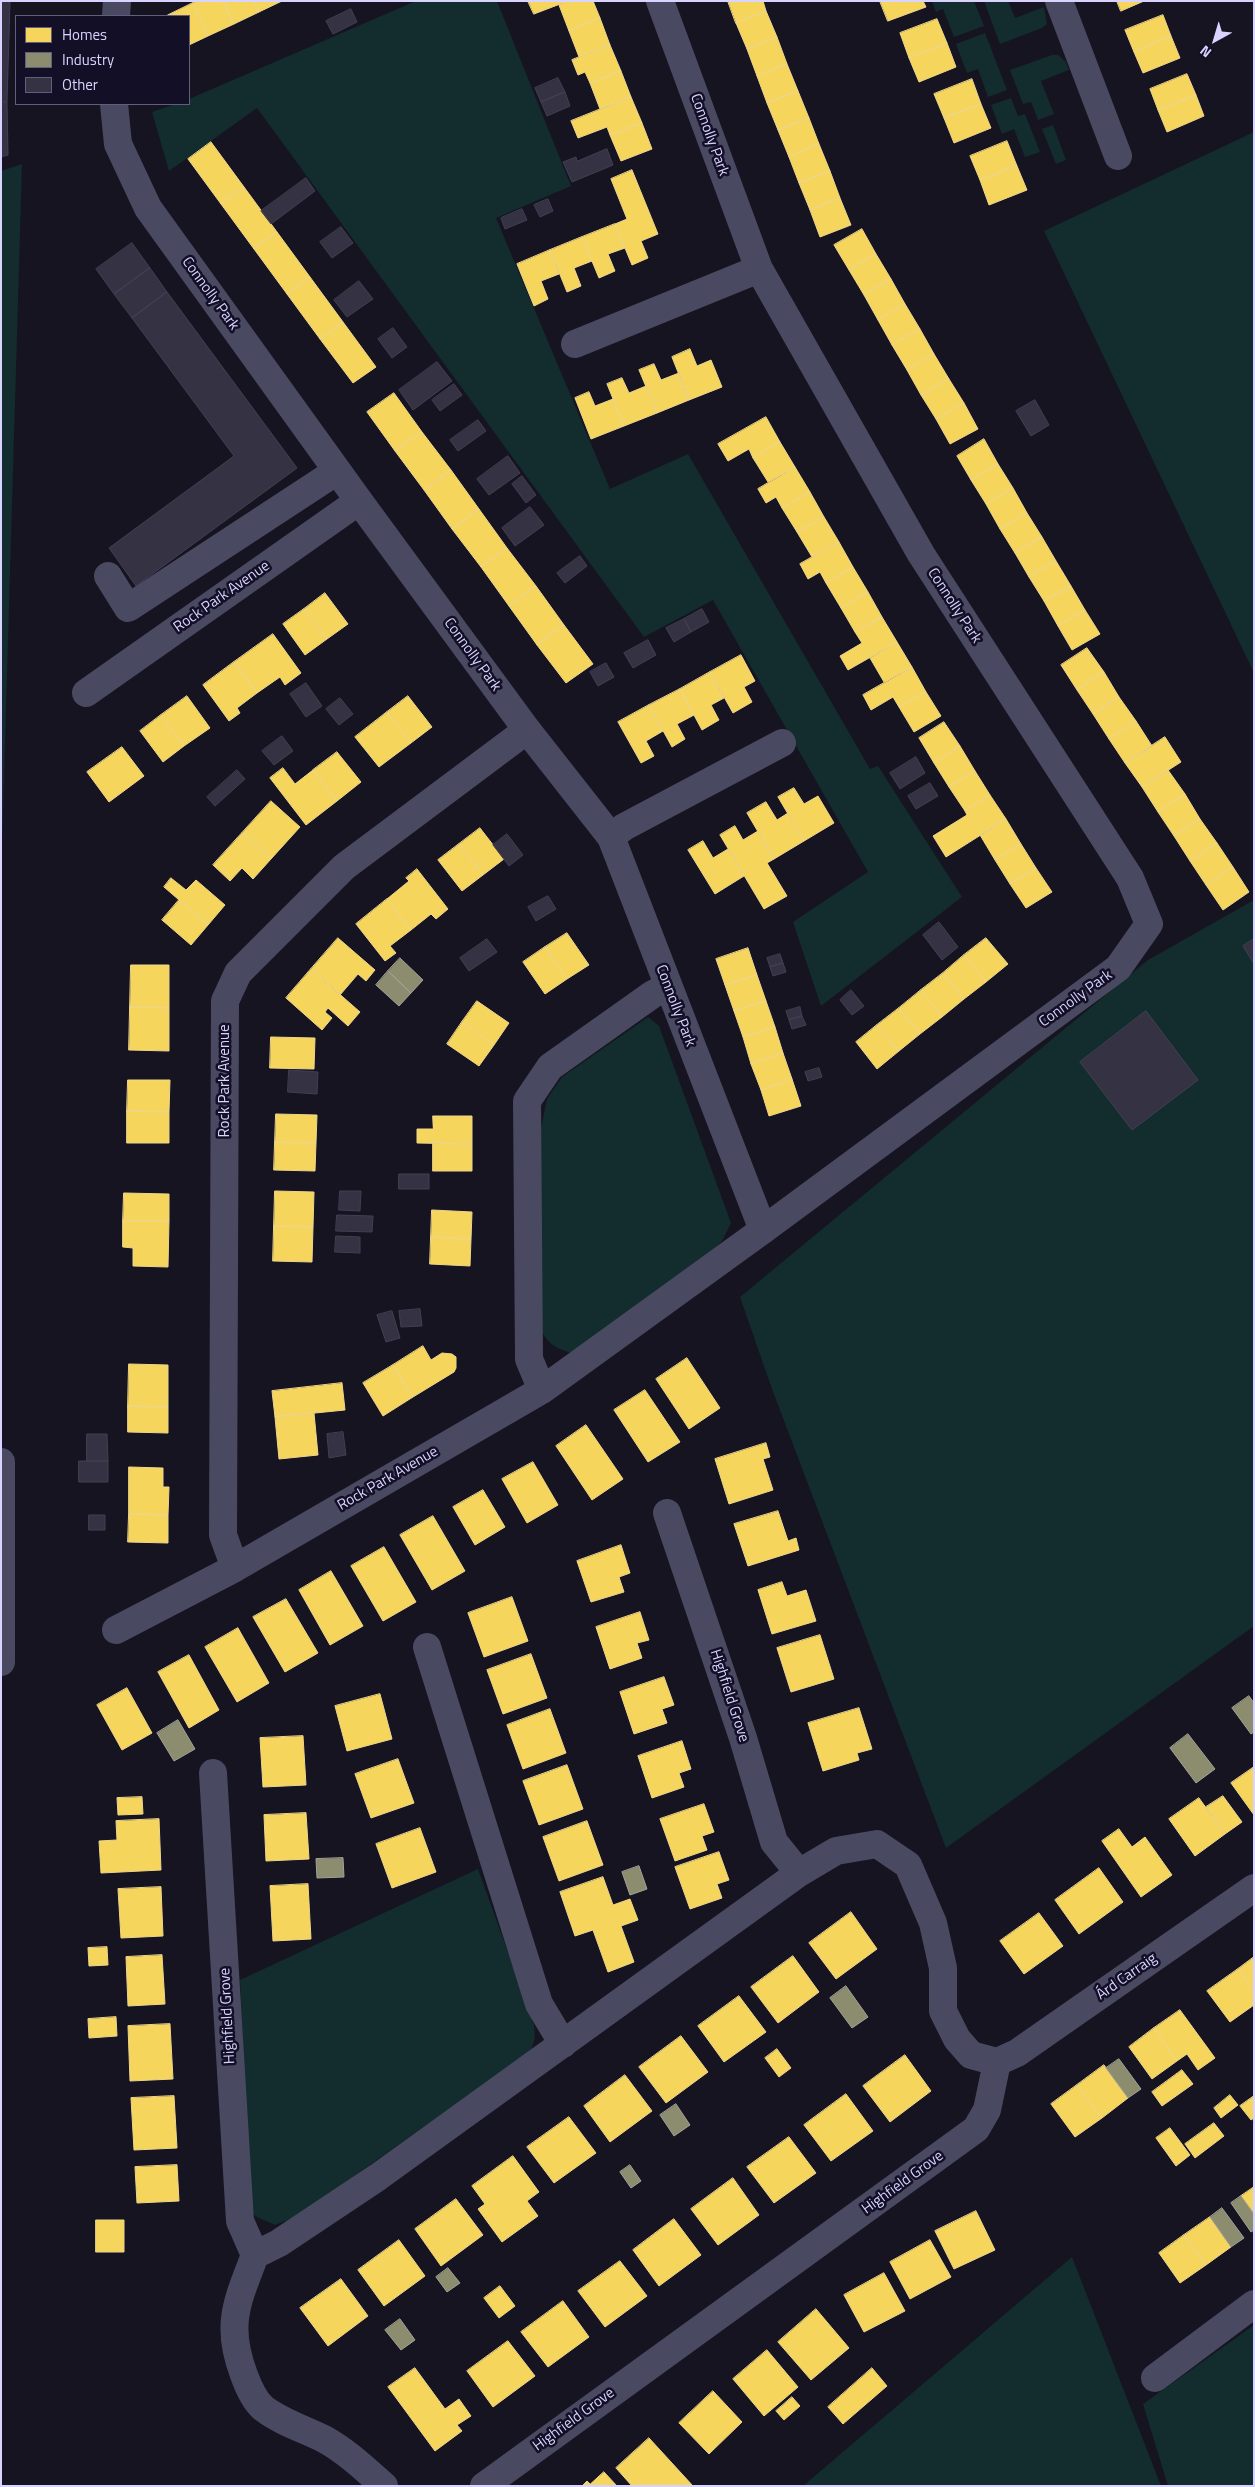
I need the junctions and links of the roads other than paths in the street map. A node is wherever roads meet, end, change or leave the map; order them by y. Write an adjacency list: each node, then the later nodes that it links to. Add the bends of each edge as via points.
1 (117, 1): 4 (street)
2 (660, 1): 7 (street, Connolly Park)
3 (1058, 1): 6 (street)
4 (116, 15)
5 (114, 105): 9 (street, Connolly Park, via 118,144 148,208)
6 (1118, 156)
7 (759, 269): 8 (street); 17 (street, Connolly Park, via 921,554 1130,878 1149,924 1118,968)
8 (575, 344)
9 (337, 471): 10 (street, Connolly Park); 11 (street, via 128,608)
10 (359, 501): 12 (street, Rock Park Avenue); 13 (street, Connolly Park)
11 (108, 576)
12 (86, 693)
13 (527, 730): 15 (street, Connolly Park); 21 (street, Rock Park Avenue, via 344,867 238,973 225,1002 223,1535)
14 (782, 742): 15 (street, via 624,827)
15 (610, 838): 16 (street, Connolly Park)
16 (668, 986): 17 (street, Connolly Park); 18 (street, via 550,1067 527,1101 528,1359)
17 (763, 1230): 18 (street, Rock Park Avenue)
18 (542, 1390): 21 (street, Rock Park Avenue)
19 (1, 1462): 24 (street)
20 (668, 1514): 26 (street, Highfield Grove, via 774,1842)
21 (235, 1568): 22 (street, Rock Park Avenue)
22 (116, 1630)
23 (427, 1647): 28 (street, via 539,2004)
24 (1, 1662)
25 (213, 1773): 30 (street, Highfield Grove, via 240,2221)
26 (799, 1874): 28 (street); 29 (street, via 836,1851 877,1844 908,1865 932,1923 943,1968 943,2011 956,2040 971,2055)
27 (1254, 1888): 29 (street, Árd Carraig, via 1017,2053)
28 (563, 2044): 30 (street, via 378,2177 279,2244)
29 (998, 2062): 34 (street, Highfield Grove, via 987,2110 976,2130)
30 (255, 2255): 33 (street, via 238,2300 233,2336 249,2387 262,2407 325,2440 358,2462)
31 (1254, 2304): 32 (street)
32 (1155, 2378)
33 (384, 2486)
34 (484, 2486)

